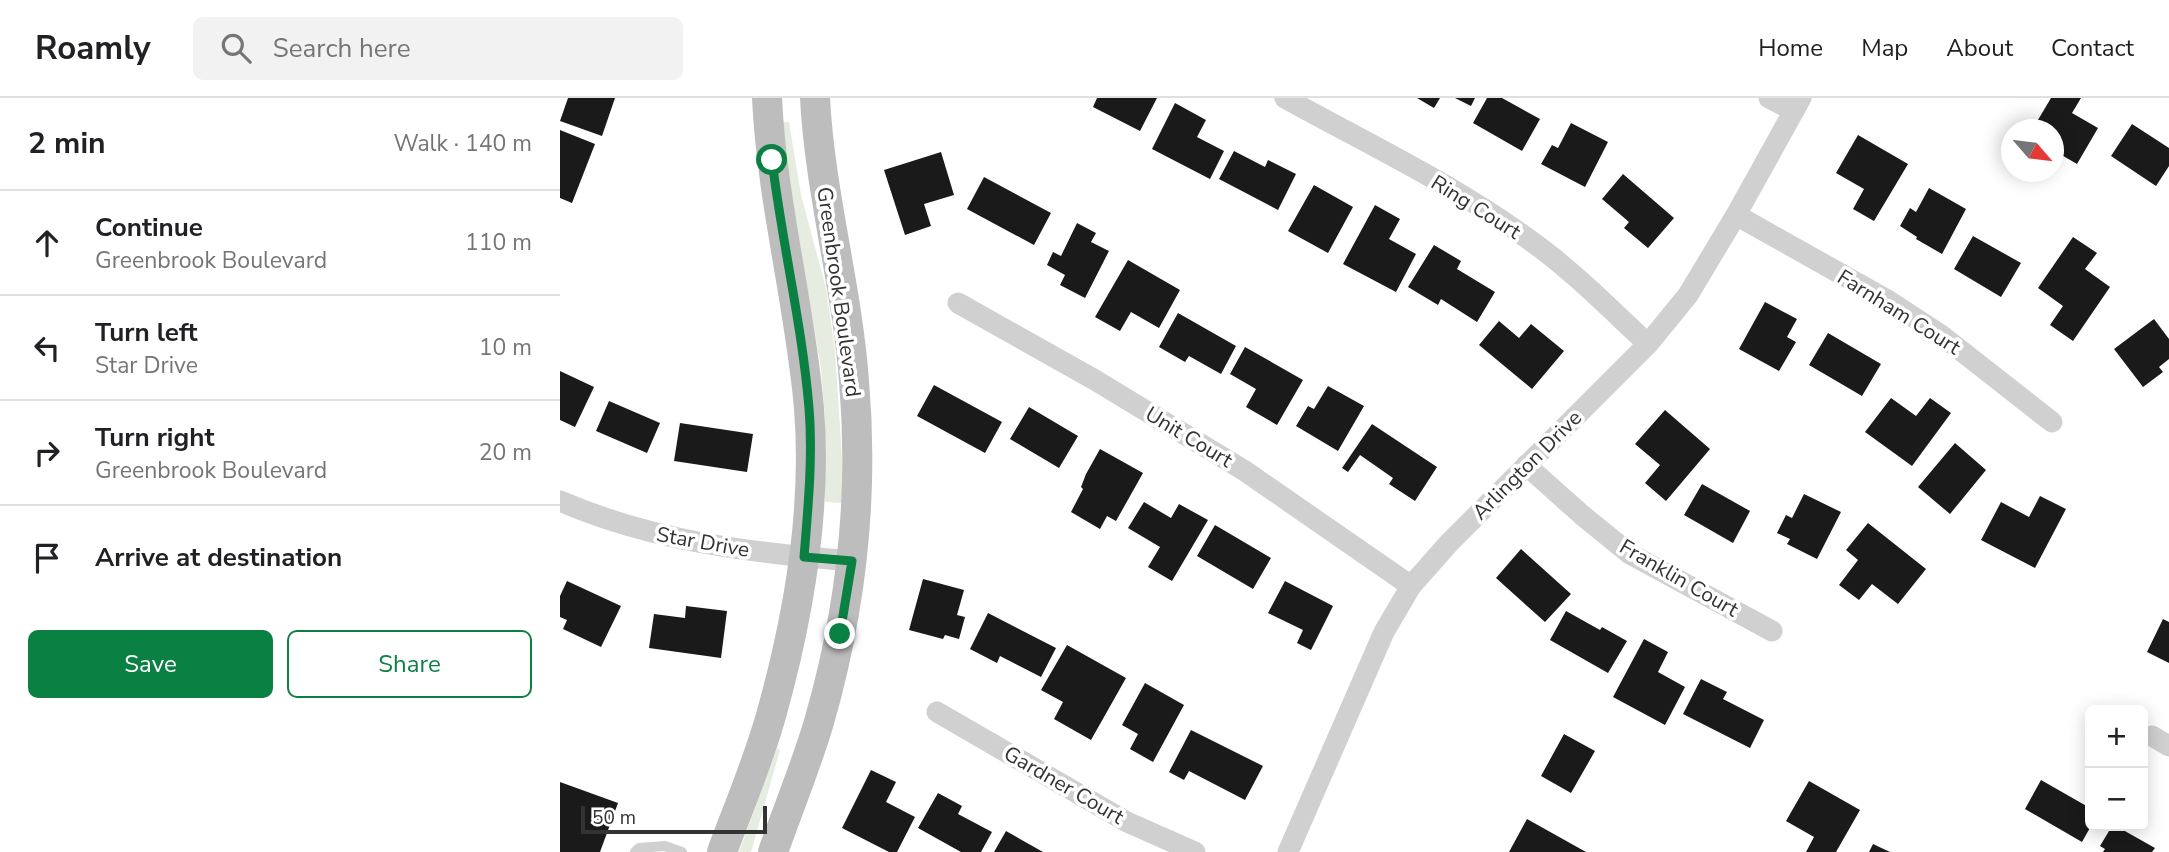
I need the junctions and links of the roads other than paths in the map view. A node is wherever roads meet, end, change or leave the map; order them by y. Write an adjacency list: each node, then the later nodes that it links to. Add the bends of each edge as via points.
1 (767, 98): 12 (main road, Greenbrook Boulevard, via 777,202 799,317 809,410 810,487)
2 (815, 98): 13 (main road, Greenbrook Boulevard, via 823,187 854,380 857,498)
3 (1285, 98): 8 (street, Ring Court, via 1496,216 1574,276)
4 (1769, 98): 5 (street)
5 (1797, 105): 6 (street, Arlington Drive)
6 (1736, 215): 8 (street, Arlington Drive, via 1688,295); 9 (street, Farnham Court, via 1941,335)
7 (958, 303): 14 (street, Unit Court, via 1245,471)
8 (1648, 344): 10 (street, Arlington Drive)
9 (2052, 422)
10 (1526, 465): 14 (street, Arlington Drive); 15 (street, Franklin Court, via 1630,554)
11 (560, 501): 12 (street, Star Drive, via 655,534)
12 (804, 557): 13 (street, Star Drive); 19 (main road, Greenbrook Boulevard, via 771,715)
13 (852, 561): 20 (main road, Greenbrook Boulevard, via 829,684)
14 (1412, 586): 22 (street, Arlington Drive, via 1384,632)
15 (1772, 631)
16 (937, 712): 21 (street, Gardner Court, via 1127,822)
17 (635, 852): 18 (lane, via 664,846)
18 (682, 852)
19 (722, 852)
20 (773, 852)
21 (1195, 852)
22 (1288, 852)

